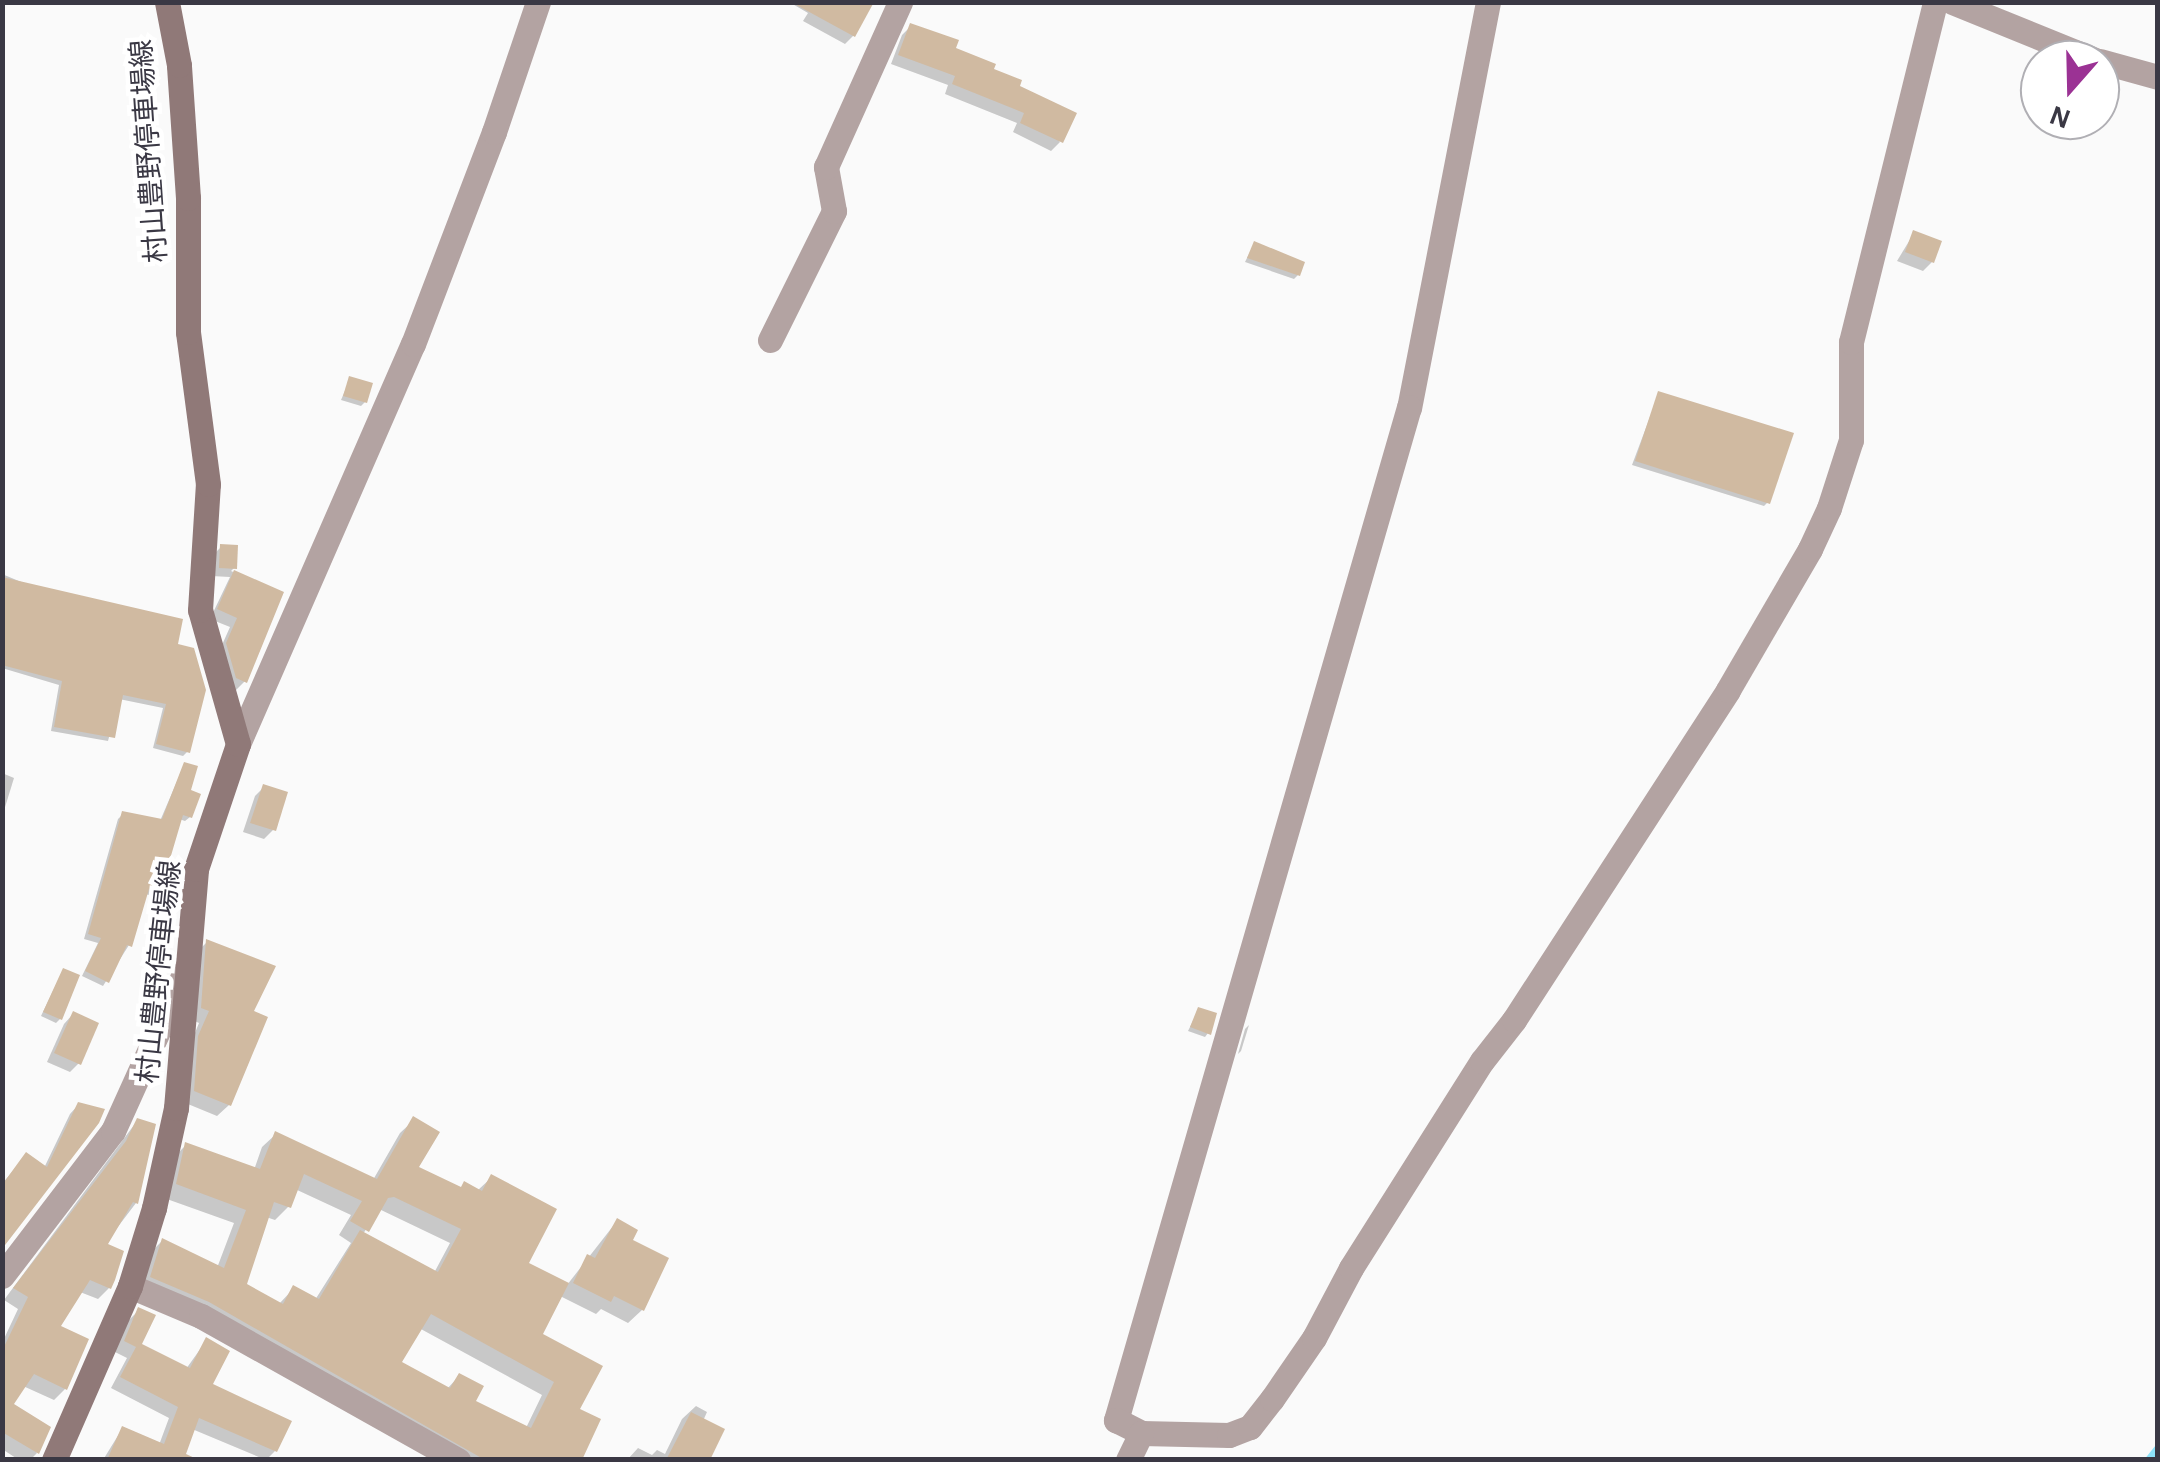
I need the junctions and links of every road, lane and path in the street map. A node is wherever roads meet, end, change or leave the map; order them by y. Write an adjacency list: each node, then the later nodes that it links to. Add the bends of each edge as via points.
1 (167, 2): 11 (main road, 村山豊野停車場線, via 179,65 188,198 188,332 208,484 200,610)
2 (538, 2): 11 (street, via 412,344)
3 (900, 2): 10 (street, via 826,168 834,211)
4 (1488, 2): 15 (street, via 1408,408 1116,1420)
5 (1935, 2): 15 (street, via 1851,342 1851,440 1810,549 1728,690 1482,1061 1272,1399 1250,1427 1229,1435)
6 (1952, 2): 7 (street)
7 (2046, 40)
8 (2120, 67): 9 (street)
9 (2158, 77)
10 (770, 340)
11 (238, 744): 12 (main road, 村山豊野停車場線, via 196,869)
12 (187, 967): 13 (street, via 113,1131); 14 (main road, 村山豊野停車場線, via 176,1108)
13 (2, 1276)
14 (130, 1286): 16 (main road, 村山豊野停車場線); 17 (street, via 201,1316)
15 (1140, 1433): 18 (street)
16 (54, 1460)
17 (458, 1460)
18 (1128, 1460)

